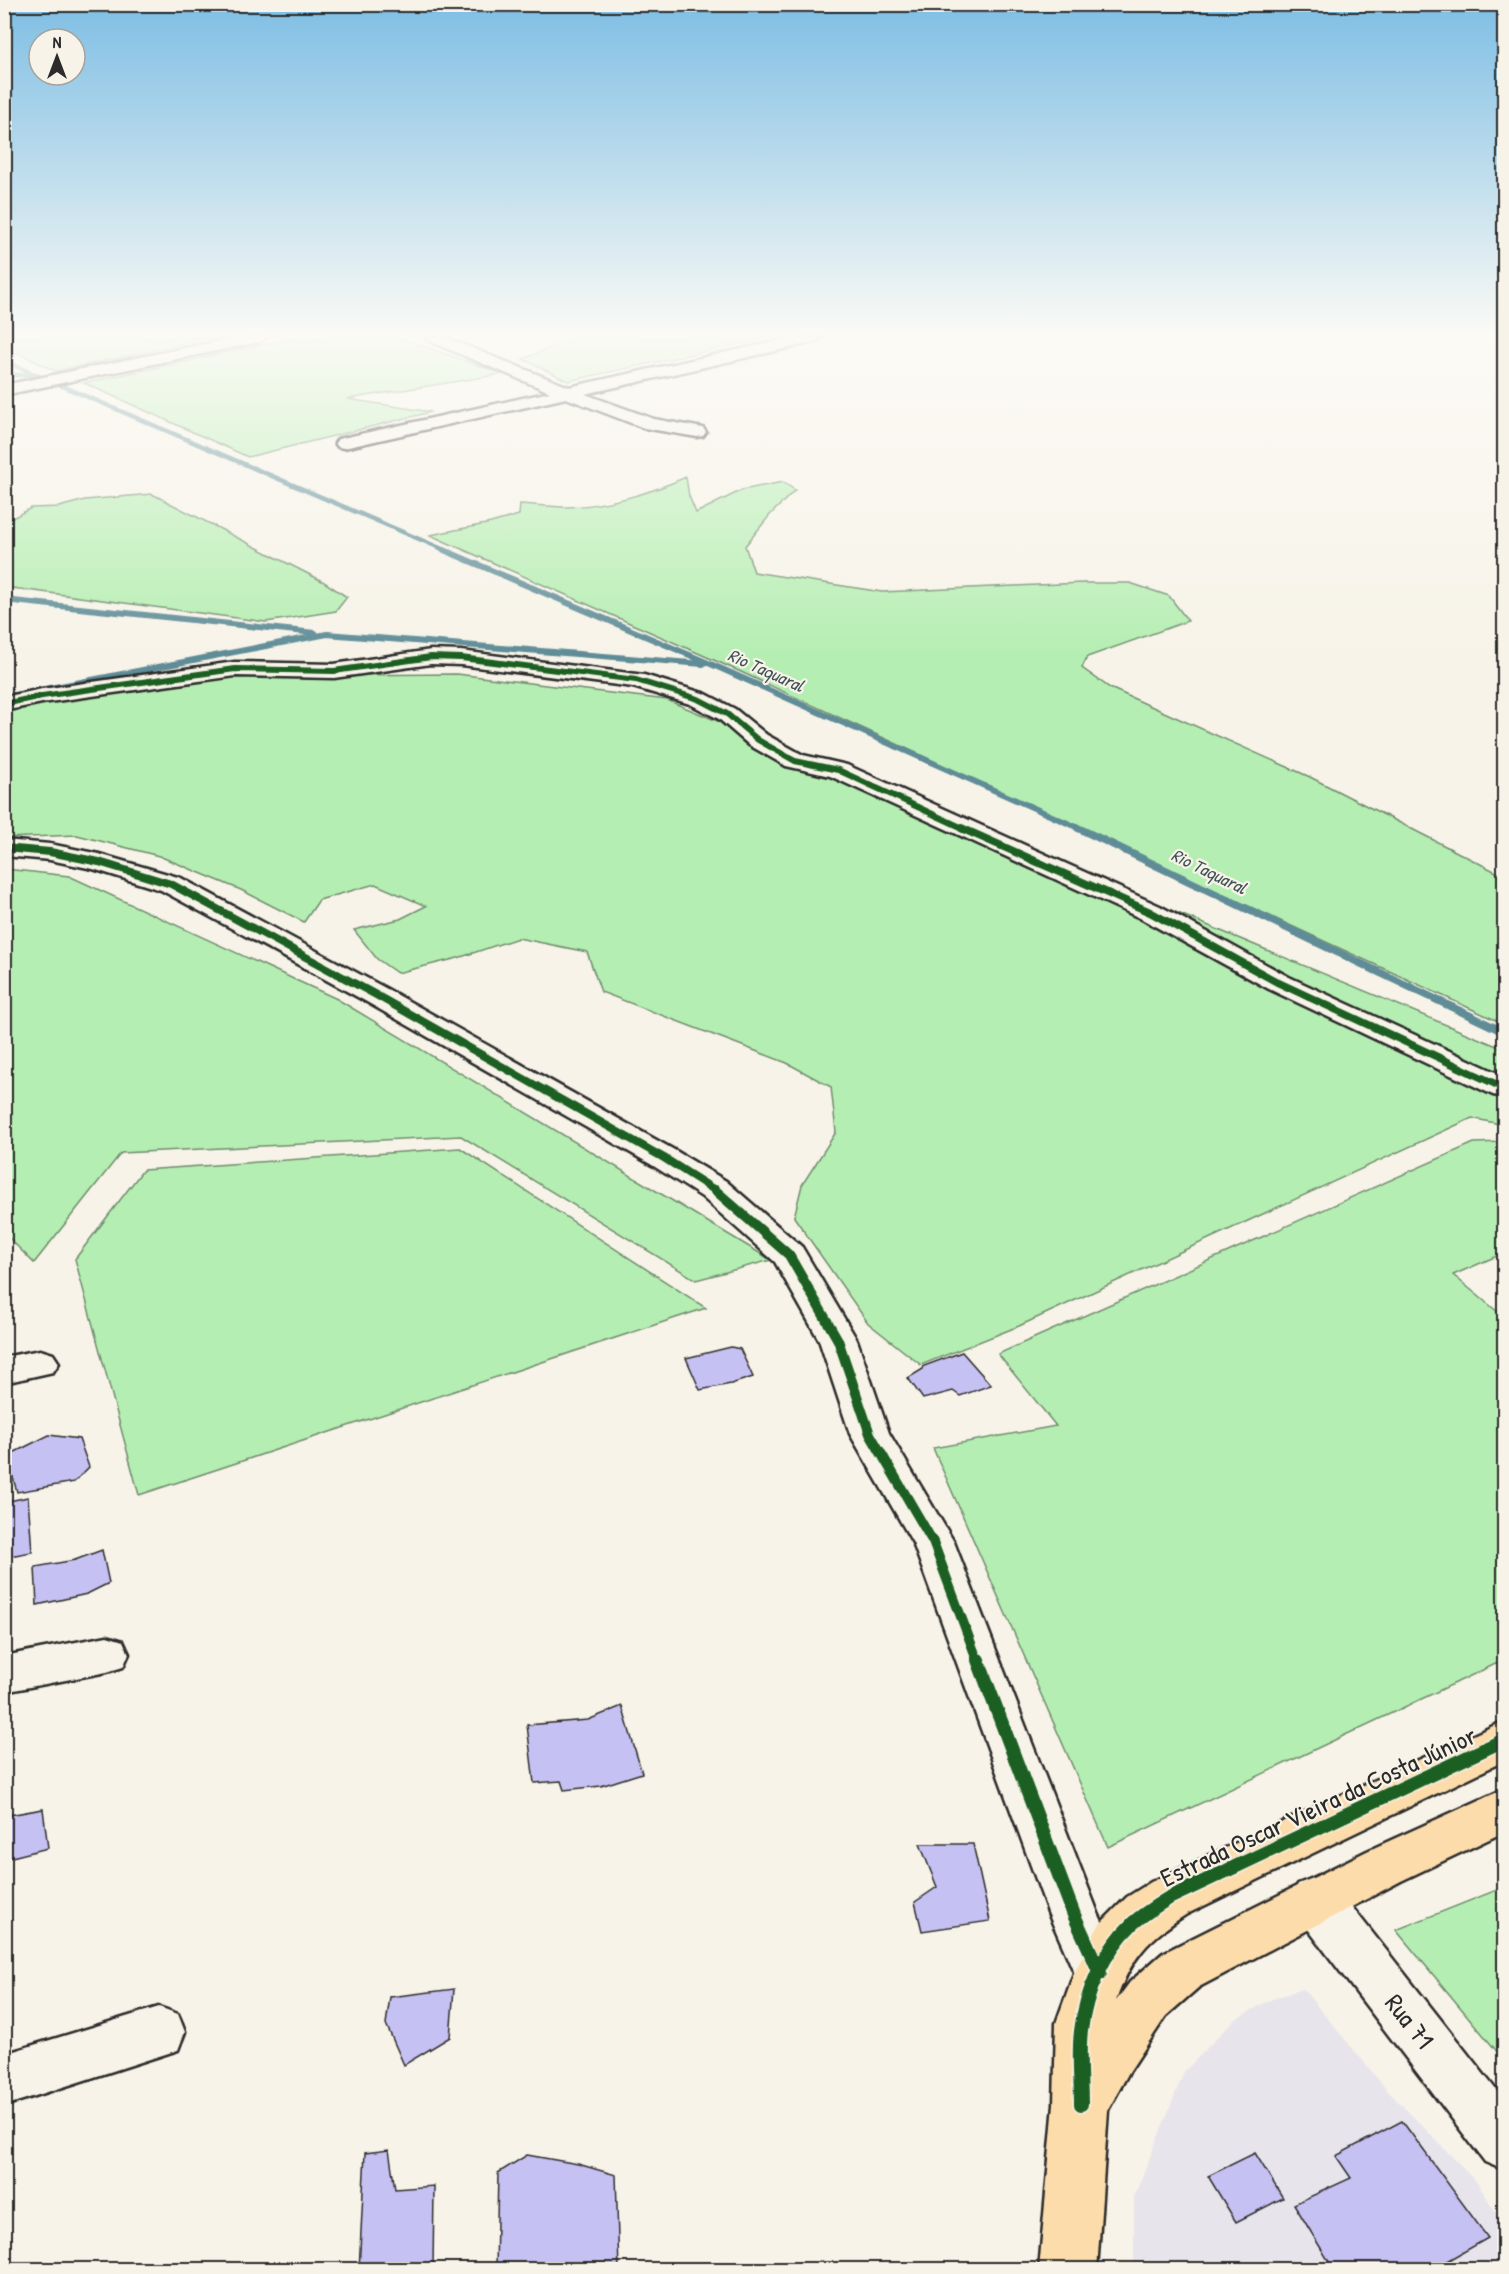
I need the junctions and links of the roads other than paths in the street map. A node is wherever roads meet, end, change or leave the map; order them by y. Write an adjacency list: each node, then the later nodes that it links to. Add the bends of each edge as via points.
1 (4, 704): 3 (street, via 235,669 334,671 430,657 636,680 708,704 795,761 838,770 1150,912 1279,983)
2 (4, 848): 9 (street, via 99,862 181,889 664,1158 714,1189 789,1255 838,1340 870,1434 933,1542)
3 (1504, 1088)
4 (107, 1654): 5 (street)
5 (4, 1674)
6 (1504, 1740): 9 (main road, Estrada Oscar Vieira da Costa Júnior, via 1169,1898 1129,1927)
7 (1504, 1810): 8 (main road, Estrada Oscar Vieira da Costa Júnior)
8 (1316, 1900): 12 (main road, Estrada Oscar Vieira da Costa Júnior, via 1181,1970 1161,1986 1110,2054); 13 (street, Rua 71)
9 (1100, 1973): 12 (main road, Estrada Oscar Vieira da Costa Júnior, via 1082,2023)
10 (159, 2032): 11 (street)
11 (4, 2080)
12 (1081, 2104): 14 (main road, Estrada Oscar Vieira da Costa Júnior)
13 (1504, 2143)
14 (1068, 2270)

